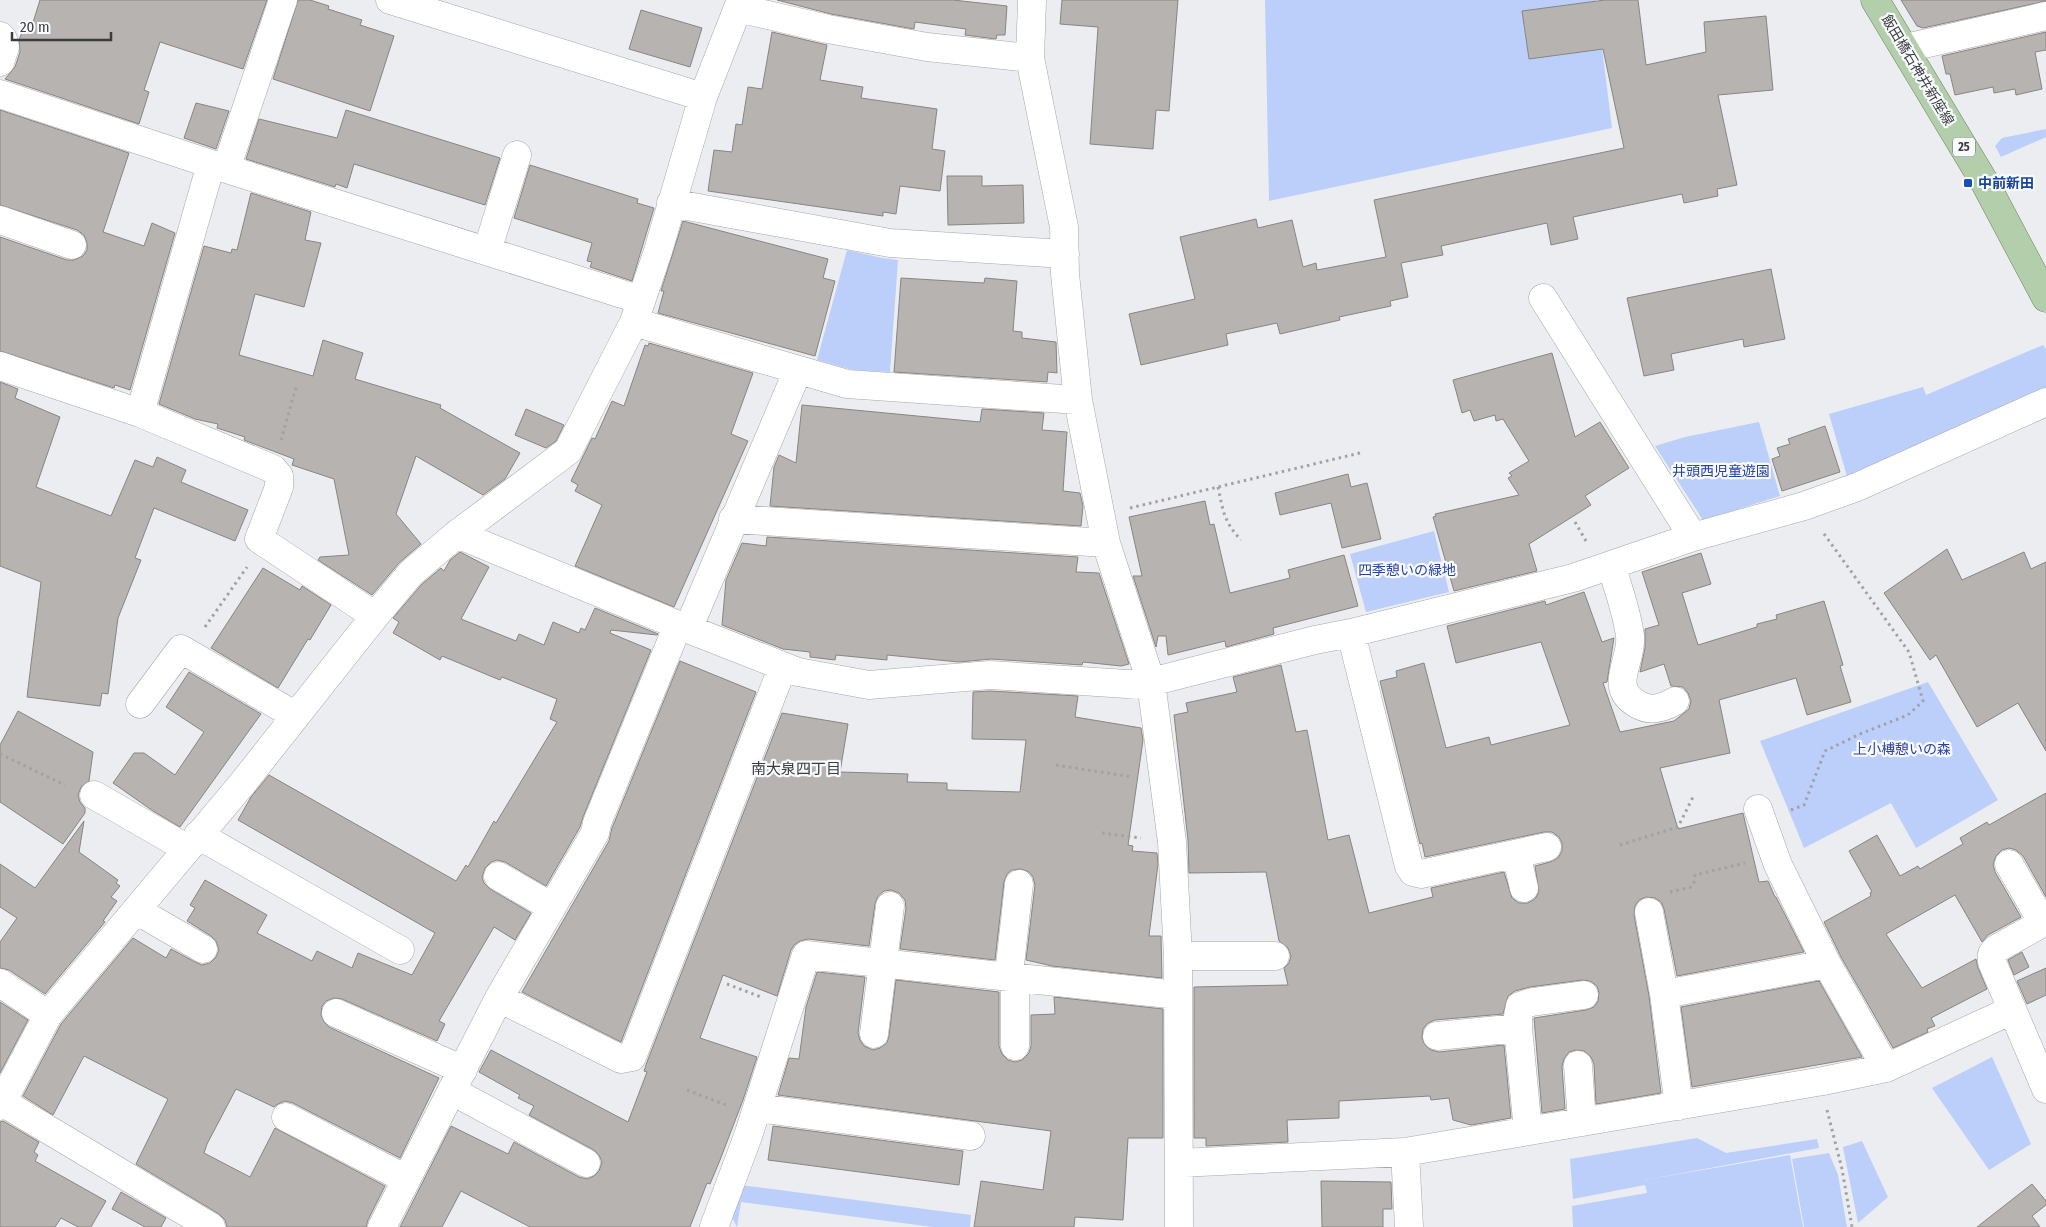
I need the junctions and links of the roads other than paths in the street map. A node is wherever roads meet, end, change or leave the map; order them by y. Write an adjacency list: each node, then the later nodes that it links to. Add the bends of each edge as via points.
1 (283, 0): 14 (street)
2 (390, 0): 12 (street)
3 (1032, 0): 9 (street)
4 (1875, 0): 8 (main road, 飯田橋石神井新座線 / 25)
5 (739, 4): 9 (street, via 828,29 927,47); 12 (street)
6 (2046, 16): 8 (street)
7 (0, 36): 10 (street, via 5,46)
8 (1906, 48): 21 (main road, 飯田橋石神井新座線 / 25, via 1985,182)
9 (1030, 58): 19 (street, via 1064,227)
10 (0, 62)
11 (0, 94): 14 (street)
12 (703, 96): 15 (street)
13 (517, 155): 18 (street)
14 (218, 166): 18 (street); 27 (street)
15 (671, 203): 19 (street, via 890,243); 22 (street)
16 (0, 220): 17 (street)
17 (72, 245)
18 (487, 252): 22 (street)
19 (1065, 254): 25 (street)
20 (1543, 298): 30 (street)
21 (2046, 298)
22 (637, 311): 24 (street); 29 (street, via 568,451)
23 (0, 366): 27 (street)
24 (798, 370): 25 (street, via 847,384); 28 (street)
25 (1078, 400): 31 (street)
26 (2046, 402): 30 (street, via 1857,487 1804,506)
27 (140, 413): 33 (street, via 273,469 279,476 278,487 259,539)
28 (733, 519): 31 (street); 34 (street)
29 (457, 534): 33 (street, via 411,573); 34 (street)
30 (1692, 537): 32 (street)
31 (1106, 543): 37 (street)
32 (1611, 565): 35 (street, via 1573,578); 38 (street, via 1630,637 1630,652 1622,671 1626,694 1644,708 1655,709)
33 (374, 616): 40 (street)
34 (683, 627): 36 (street); 52 (street, via 595,833)
35 (1351, 632): 37 (street); 45 (street, via 1413,872 1420,874)
36 (783, 666): 37 (street, via 798,672 869,685 990,675 1127,684); 66 (street, via 632,1057 621,1059)
37 (1151, 682): 57 (street, via 1172,842)
38 (1674, 701)
39 (140, 704): 40 (street, via 181,649)
40 (296, 716): 43 (street)
41 (94, 794): 43 (street)
42 (1760, 816): 60 (street, via 1775,856)
43 (192, 842): 53 (street); 56 (street)
44 (1548, 847): 45 (street)
45 (1516, 854): 49 (street)
46 (2009, 864): 54 (street)
47 (498, 876): 52 (street)
48 (1019, 884): 61 (street, via 1010,965)
49 (1524, 888)
50 (1658, 902): 64 (street)
51 (890, 906): 59 (street)
52 (552, 907): 66 (street)
53 (136, 910): 55 (street); 69 (street)
54 (2044, 922): 67 (street, via 1992,954 1992,962)
55 (203, 949)
56 (400, 950)
57 (1178, 956): 58 (street); 65 (street)
58 (1276, 956)
59 (882, 963): 61 (street); 71 (street); 80 (street, via 806,955)
60 (1826, 964): 64 (street); 75 (street)
61 (1013, 977): 65 (street); 73 (street)
62 (0, 983): 69 (street)
63 (1584, 994): 70 (street, via 1520,1006)
64 (1664, 994): 79 (street)
65 (1178, 995): 87 (street)
66 (500, 998): 76 (street)
67 (2012, 1010): 75 (street); 77 (street)
68 (336, 1013): 76 (street)
69 (48, 1015): 78 (street)
70 (1518, 1028): 72 (street); 83 (street)
71 (874, 1034)
72 (1437, 1036)
73 (1015, 1046)
74 (1578, 1065): 82 (street)
75 (1886, 1068): 79 (street)
76 (457, 1081): 86 (street); 88 (street)
77 (2046, 1089)
78 (1, 1104): 89 (street)
79 (1679, 1106): 82 (street)
80 (756, 1112): 84 (street); 91 (street)
81 (286, 1117): 88 (street)
82 (1582, 1122): 83 (street)
83 (1528, 1131): 85 (street)
84 (971, 1136)
85 (1404, 1152): 87 (street); 93 (street)
86 (586, 1163)
87 (1180, 1163): 92 (street)
88 (406, 1179): 90 (street)
89 (194, 1223)
90 (382, 1227)
91 (714, 1227)
92 (1179, 1227)
93 (1409, 1227)

